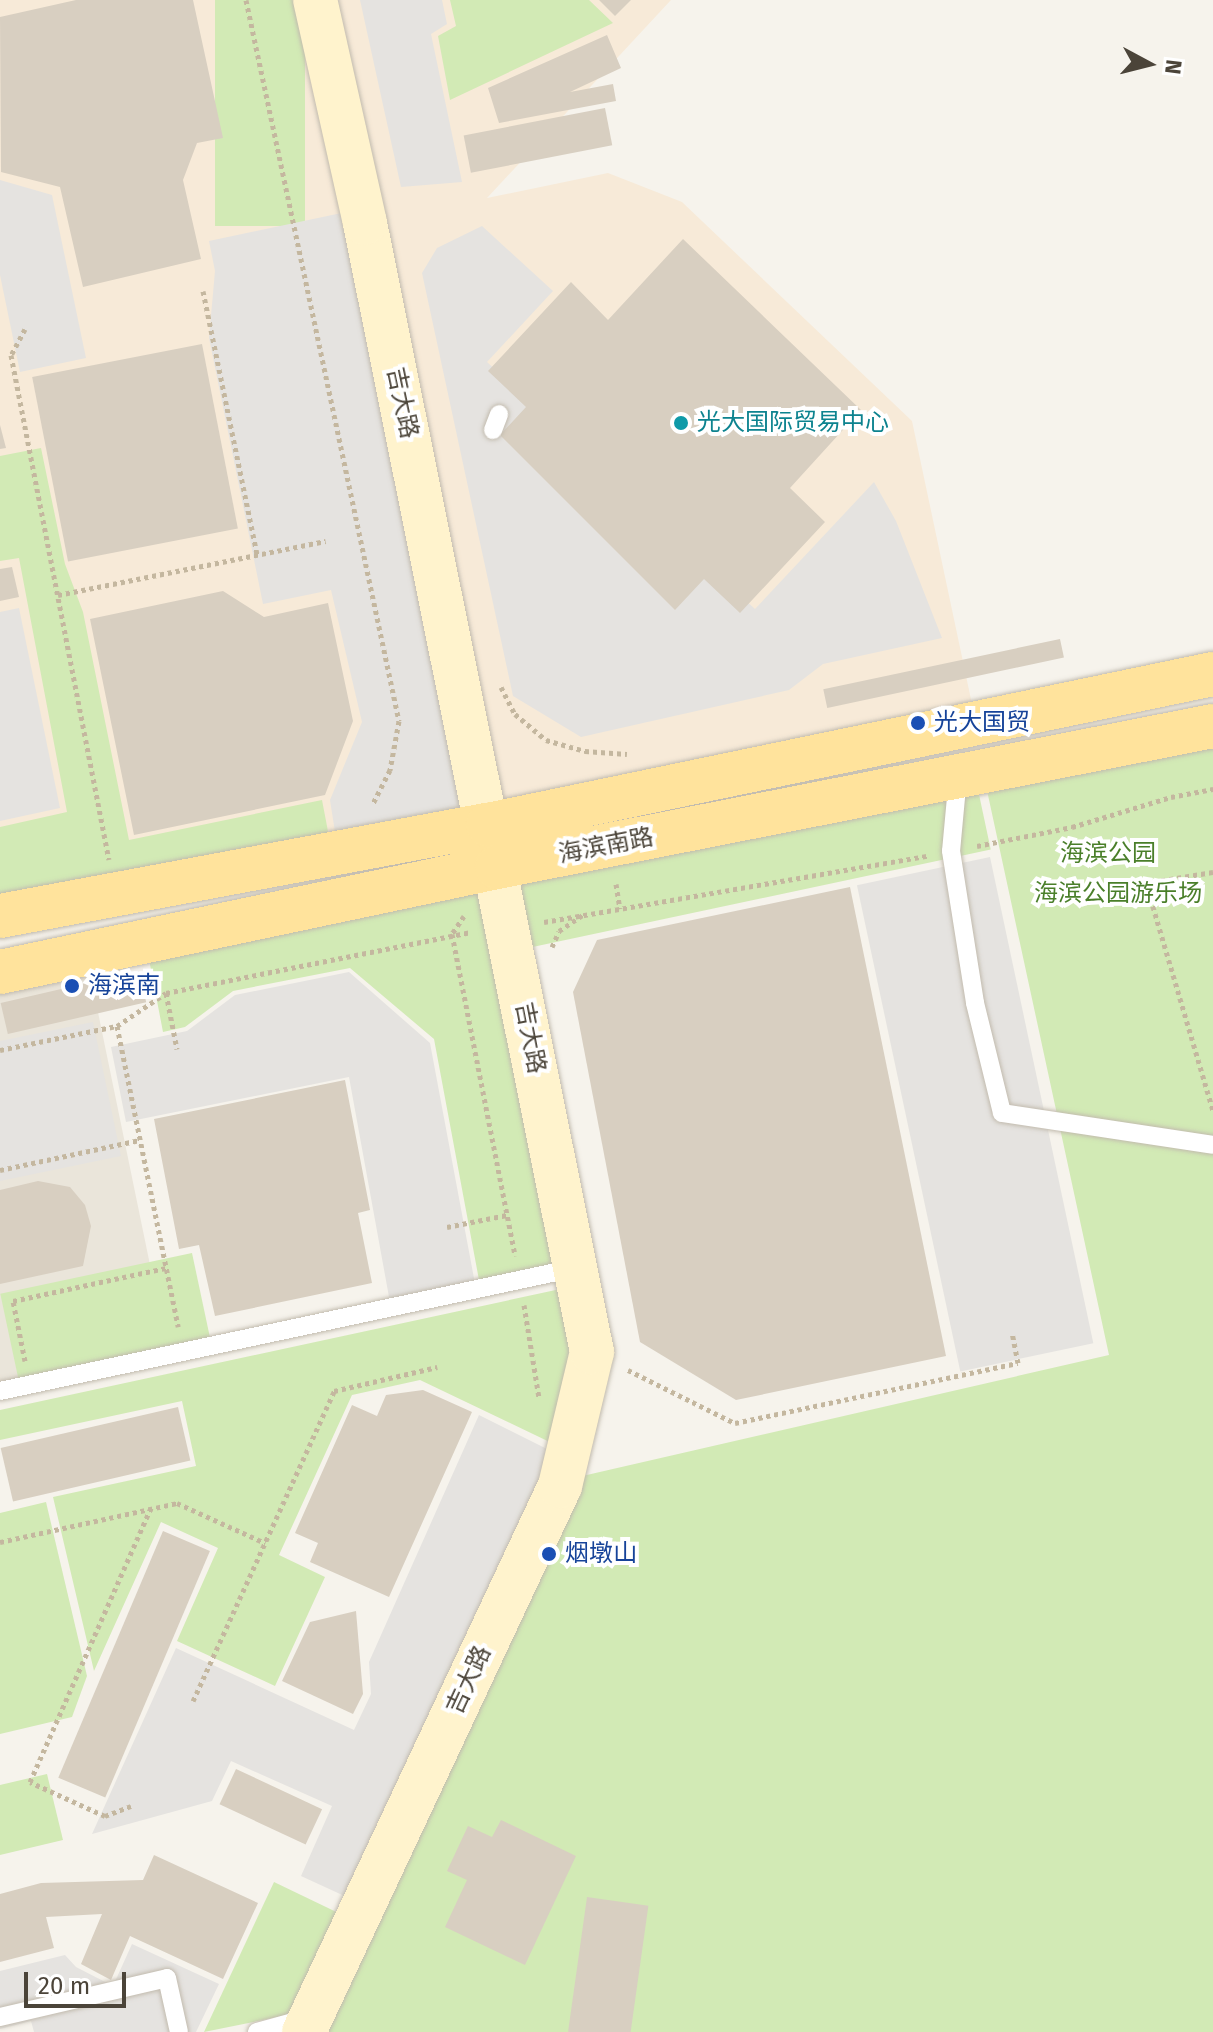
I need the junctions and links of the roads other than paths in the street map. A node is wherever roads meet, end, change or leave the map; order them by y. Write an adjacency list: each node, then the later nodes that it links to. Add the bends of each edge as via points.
1 (315, 0): 5 (main road, 吉大路)
2 (1213, 674): 5 (main road, 海滨南路)
3 (1213, 726): 4 (main road, 海滨南路)
4 (958, 776): 6 (main road, 海滨南路); 9 (lane, via 951,851 975,1003 1002,1113)
5 (488, 825): 6 (main road, 吉大路); 7 (main road, 海滨南路)
6 (497, 867): 8 (main road, 海滨南路); 10 (main road, 吉大路)
7 (0, 916)
8 (0, 972)
9 (1213, 1145)
10 (575, 1268): 11 (lane); 13 (main road, 吉大路, via 592,1352 560,1486)
11 (0, 1391)
12 (0, 2017): 14 (lane, via 167,1978)
13 (308, 2025): 15 (lane)
14 (179, 2032)
15 (257, 2032)

